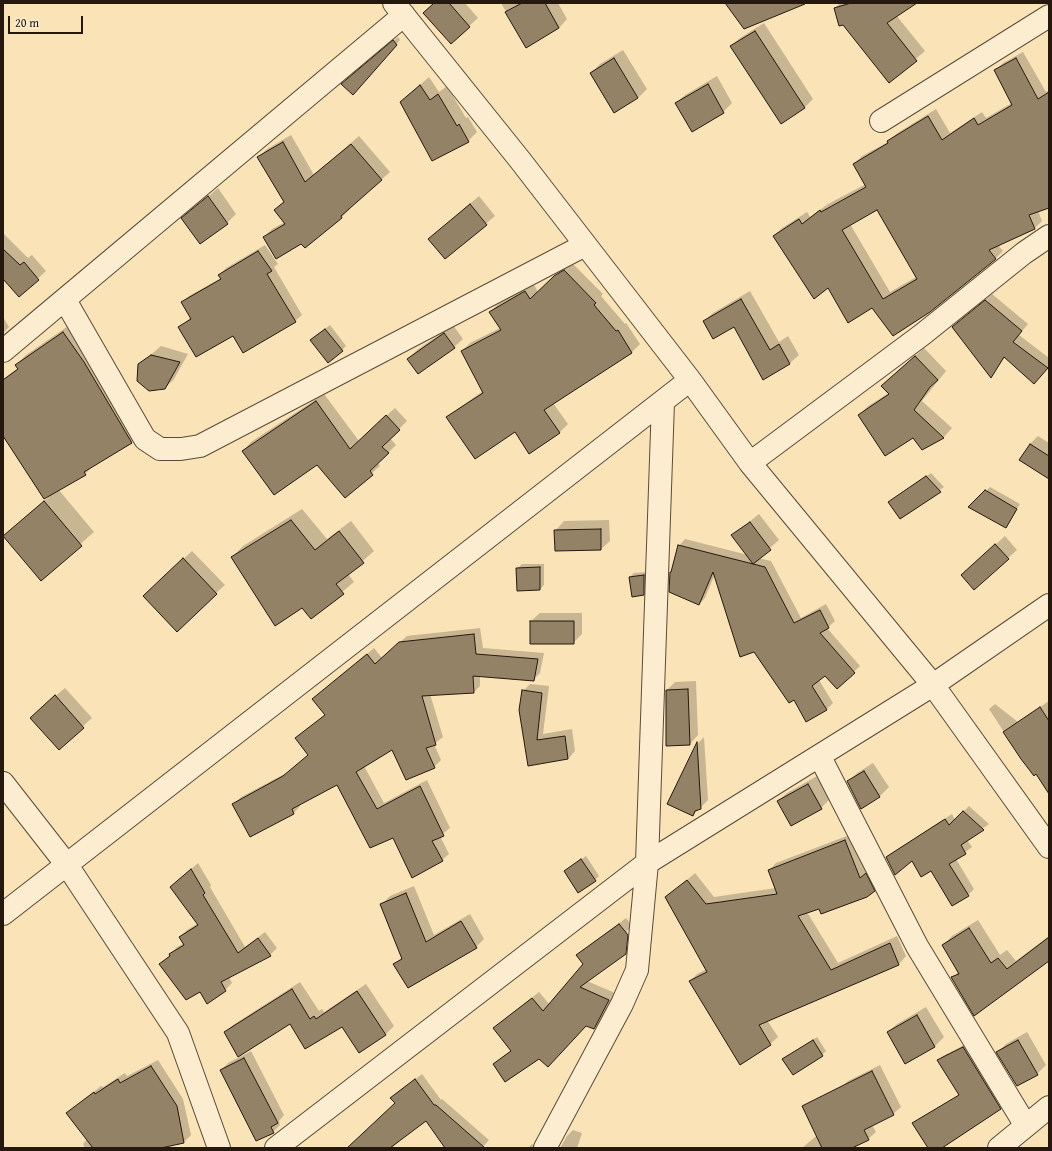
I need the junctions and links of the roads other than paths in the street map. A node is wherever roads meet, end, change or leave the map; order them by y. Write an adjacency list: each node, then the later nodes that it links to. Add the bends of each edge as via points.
1 (399, 9): 5 (street); 6 (street)
2 (1049, 16): 3 (street)
3 (880, 121)
4 (1049, 236): 10 (street)
5 (585, 245): 6 (street, via 200,446 181,449 160,449 145,439); 8 (street)
6 (65, 300): 7 (street)
7 (3, 351)
8 (690, 380): 9 (street); 10 (street)
9 (663, 402): 16 (street); 17 (street)
10 (750, 463): 12 (street)
11 (1049, 605): 12 (street)
12 (933, 685): 13 (street); 15 (street)
13 (820, 757): 16 (street); 20 (street, via 917,946)
14 (3, 783): 17 (street)
15 (1049, 847)
16 (647, 864): 22 (street); 23 (street, via 637,970 622,1004)
17 (67, 865): 18 (street); 21 (street, via 178,1033)
18 (3, 914)
19 (1049, 1106): 20 (street)
20 (1026, 1126): 24 (street)
21 (219, 1148)
22 (276, 1148)
23 (545, 1148)
24 (999, 1148)

